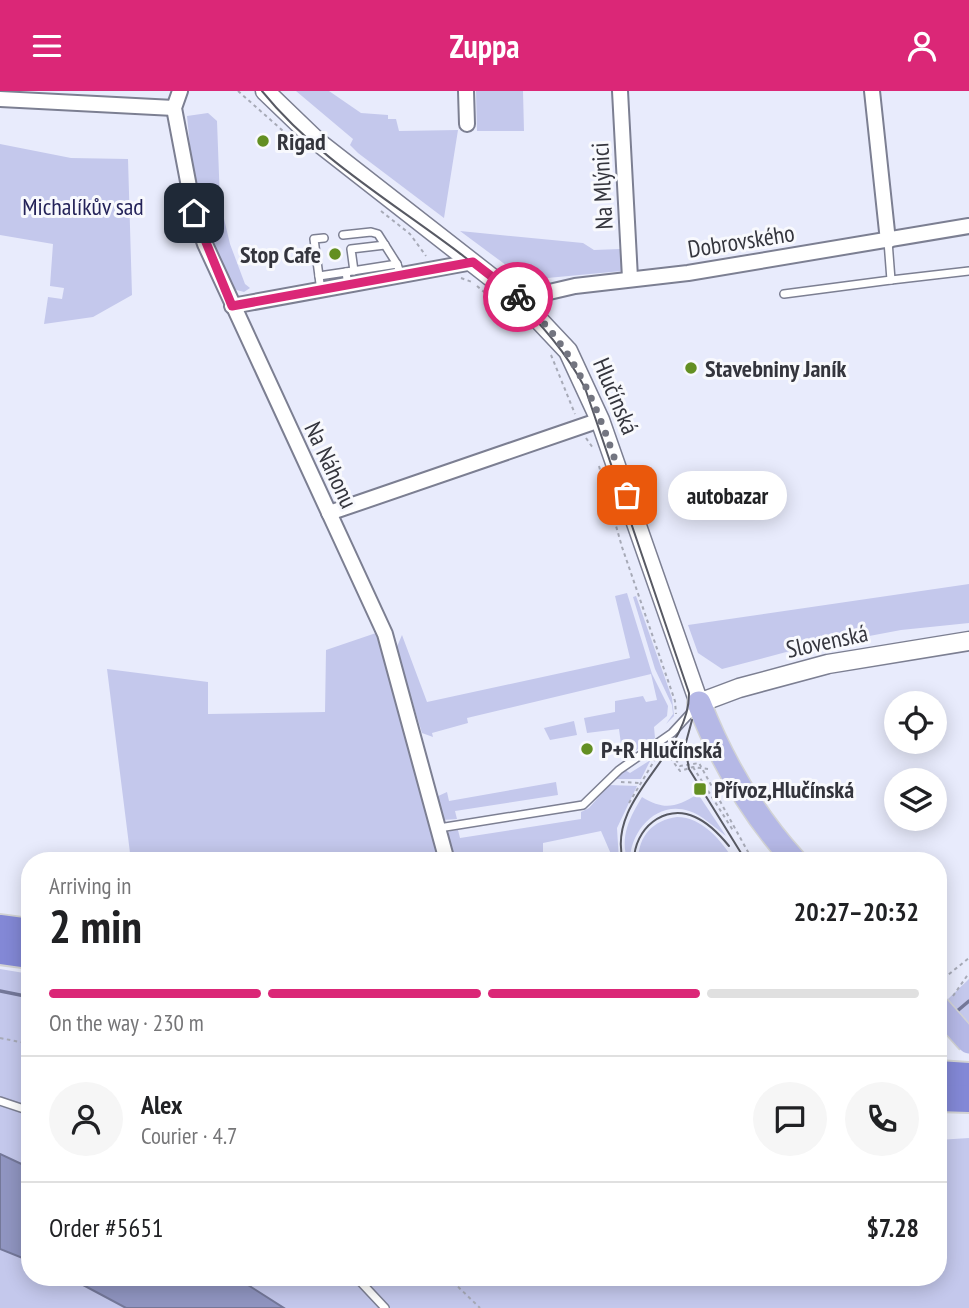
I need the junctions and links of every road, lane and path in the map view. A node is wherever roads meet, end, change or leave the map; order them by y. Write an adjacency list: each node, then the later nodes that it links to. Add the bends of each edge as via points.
1 (180, 91): 7 (street)
2 (265, 91): 16 (street, Hlučínská, via 318,142)
3 (466, 91): 8 (street)
4 (620, 91): 22 (street, Na Mlýnici)
5 (872, 91): 13 (street)
6 (0, 99): 7 (street)
7 (174, 108): 27 (street, Na Náhonu, via 194,213)
8 (467, 124)
9 (969, 226): 13 (street, Dobrovského)
10 (410, 234): 15 (path, via 423,255)
11 (343, 236): 14 (lane, via 371,232)
12 (324, 238): 19 (lane, via 314,239)
13 (888, 241): 22 (street, Dobrovského); 23 (lane)
14 (385, 245): 17 (lane); 20 (lane, via 351,249)
15 (433, 259)
16 (473, 262): 17 (street); 26 (street, Hlučínská)
17 (399, 270): 20 (street)
18 (969, 271): 23 (lane)
19 (319, 276): 20 (lane); 24 (lane)
20 (349, 277): 24 (street)
21 (456, 277): 28 (path, via 471,282)
22 (630, 278): 26 (street, Dobrovského)
23 (891, 280): 25 (lane)
24 (321, 292): 27 (street)
25 (783, 294)
26 (519, 299): 31 (street, Hlučínská, via 568,351)
27 (232, 306): 35 (street, Na Náhonu)
28 (529, 330)
29 (550, 354): 30 (path)
30 (576, 418)
31 (600, 420): 35 (street); 37 (street, Hlučínská)
32 (581, 432): 33 (path)
33 (595, 449)
34 (598, 461): 38 (path, via 675,701)
35 (329, 513): 49 (street, Na Náhonu, via 392,652)
36 (969, 641): 37 (street, Slovenská, via 817,666)
37 (699, 703): 39 (lane); 53 (main road, Hlučínská, via 740,790)
38 (674, 719)
39 (663, 745): 44 (path, via 680,766 699,763); 46 (lane)
40 (666, 752): 42 (path, via 680,771)
41 (658, 754): 47 (path)
42 (694, 768): 44 (path); 45 (path)
43 (709, 769): 44 (path)
44 (704, 770): 45 (path); 52 (path)
45 (698, 776): 50 (path)
46 (609, 779): 47 (path); 49 (lane, via 580,806)
47 (641, 783): 48 (path)
48 (629, 803)
49 (439, 828): 51 (street, Na Náhonu)
50 (734, 832)
51 (445, 852)
52 (748, 852)
53 (788, 852)
54 (0, 928): 55 (highway)
55 (21, 931)
56 (0, 951): 57 (highway)
57 (21, 954)
58 (969, 958): 60 (path)
59 (969, 973): 61 (path)
60 (947, 976)
61 (947, 999)
62 (947, 1008): 65 (main road, bridge)
63 (0, 1038): 64 (path)
64 (21, 1042)
65 (969, 1042)
66 (947, 1099): 67 (highway)
67 (969, 1100)
68 (0, 1101): 69 (lane)
69 (21, 1108)
70 (364, 1286): 72 (lane)
71 (457, 1286): 73 (path)
72 (385, 1308)
73 (480, 1308)

